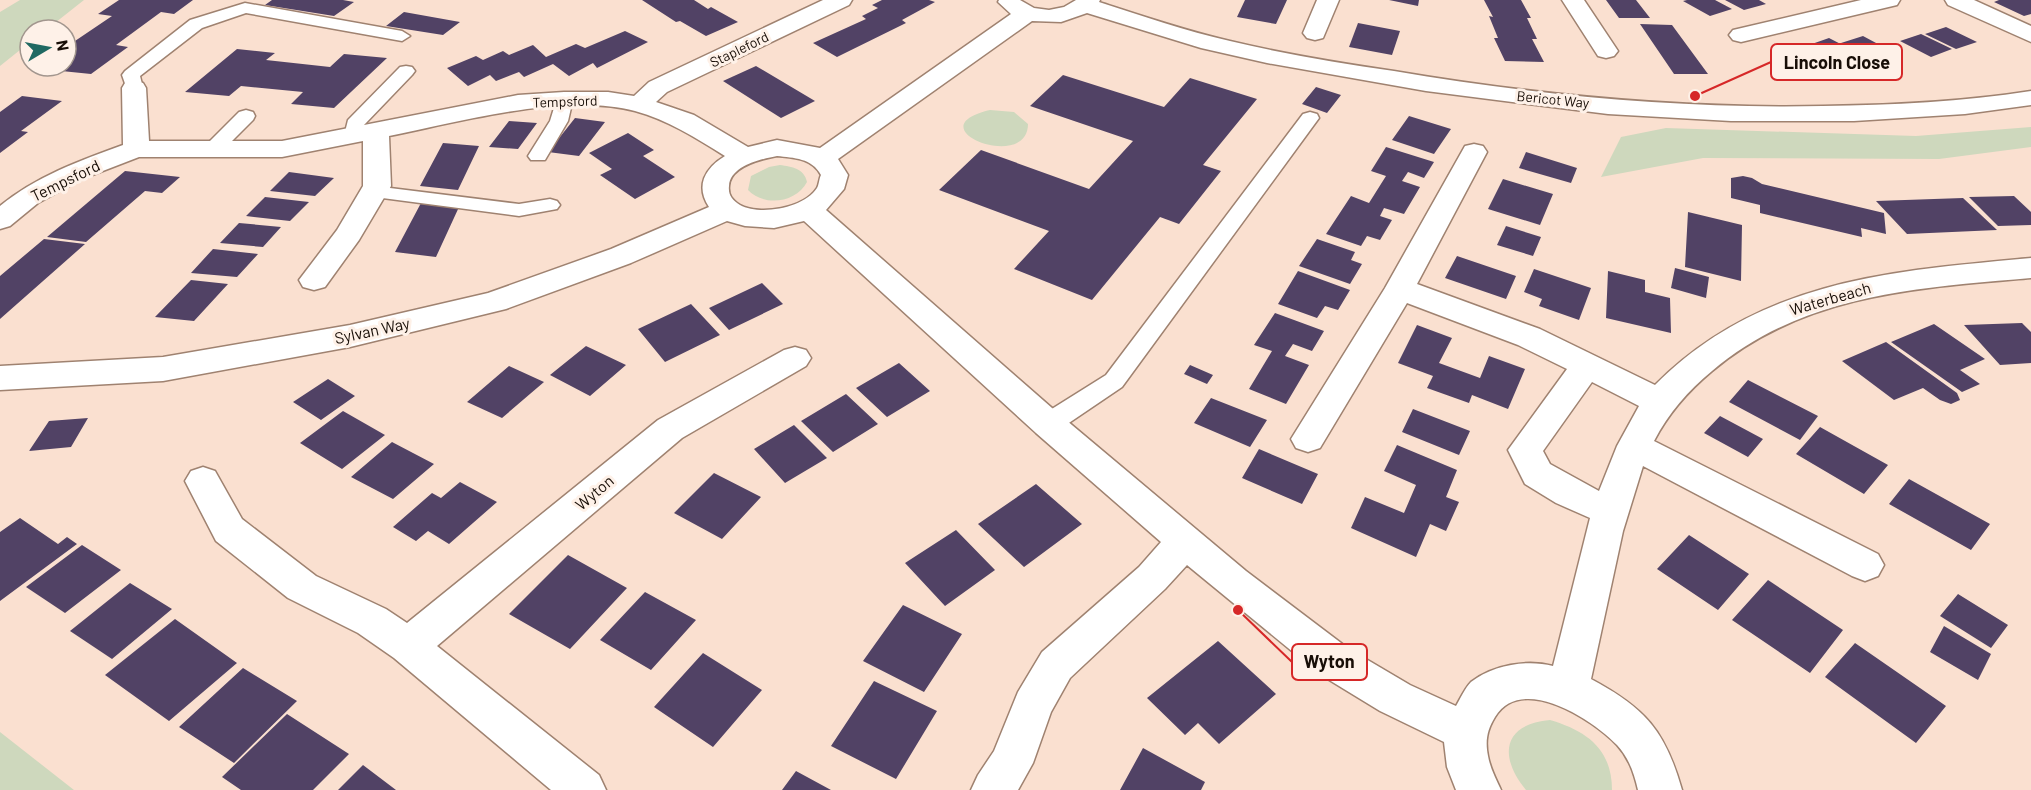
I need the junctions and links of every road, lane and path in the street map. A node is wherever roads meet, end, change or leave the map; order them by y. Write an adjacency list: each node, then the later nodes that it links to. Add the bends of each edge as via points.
1 (841, 0): 19 (street, Stapleford, via 658,87)
2 (1328, 0): 10 (street)
3 (1573, 0): 14 (street)
4 (1808, 0): 9 (street)
5 (1889, 0): 9 (street)
6 (1956, 0): 12 (street)
7 (1087, 3): 8 (street, Bericot Way, via 1060,15); 17 (street, Bericot Way, via 1211,44 1302,62 1440,87 1636,108 1816,114 1939,109)
8 (1018, 6): 28 (street, via 870,126)
9 (1831, 12): 11 (street)
10 (1315, 33)
11 (1741, 35)
12 (2031, 35)
13 (402, 36): 16 (lane, via 245,8 196,24 130,75)
14 (1606, 51)
15 (406, 71): 22 (lane, via 355,124)
16 (134, 88): 23 (street)
17 (2031, 98)
18 (564, 99): 19 (street, Tempsford); 22 (street, Tempsford, via 518,103); 26 (lane, via 559,121)
19 (639, 104): 27 (street, Tempsford, via 685,120)
20 (246, 117): 24 (lane)
21 (1310, 118): 41 (lane, via 1113,381)
22 (364, 134): 24 (street, Tempsford, via 282,149); 29 (street, via 377,186)
23 (136, 149): 24 (street, Tempsford); 33 (street, Tempsford, via 72,173 28,197)
24 (213, 149)
25 (1474, 152): 36 (street)
26 (538, 156)
27 (744, 156): 28 (street, via 760,150 794,148); 31 (street, via 719,176 715,188 717,200)
28 (822, 158): 32 (street, via 835,178 823,201)
29 (374, 192): 30 (lane, via 519,210); 35 (street, via 349,234)
30 (550, 205)
31 (727, 210): 32 (street, via 757,219 793,216); 39 (street, Sylvan Way, via 621,256 473,308 350,336 163,369)
32 (809, 210): 41 (street)
33 (0, 220)
34 (2031, 268): 40 (street, Waterbeach, via 1869,286 1773,315 1707,355)
35 (314, 280)
36 (1400, 289): 38 (street, via 1529,337); 42 (street)
37 (795, 358): 48 (street, Wyton, via 670,429)
38 (1587, 365): 40 (street); 45 (street, via 1525,450 1537,474)
39 (0, 378)
40 (1659, 402): 43 (street, Waterbeach)
41 (1048, 424): 46 (street)
42 (1308, 439)
43 (1634, 446): 45 (street, Waterbeach); 47 (street)
44 (203, 481): 48 (street, via 229,530 302,587 372,621)
45 (1609, 511): 49 (street, Waterbeach)
46 (1185, 541): 50 (street, via 1335,662 1395,698); 52 (street, via 1152,578 1056,665 1033,705 1011,763)
47 (1865, 565)
48 (408, 646): 51 (street)
49 (1569, 687): 50 (street, via 1540,681 1513,682 1490,693 1473,710); 54 (street, via 1599,702 1627,723 1647,751)
50 (1466, 732): 53 (street, via 1466,759)
51 (584, 790)
52 (993, 790)
53 (1479, 790)
54 (1660, 790)

